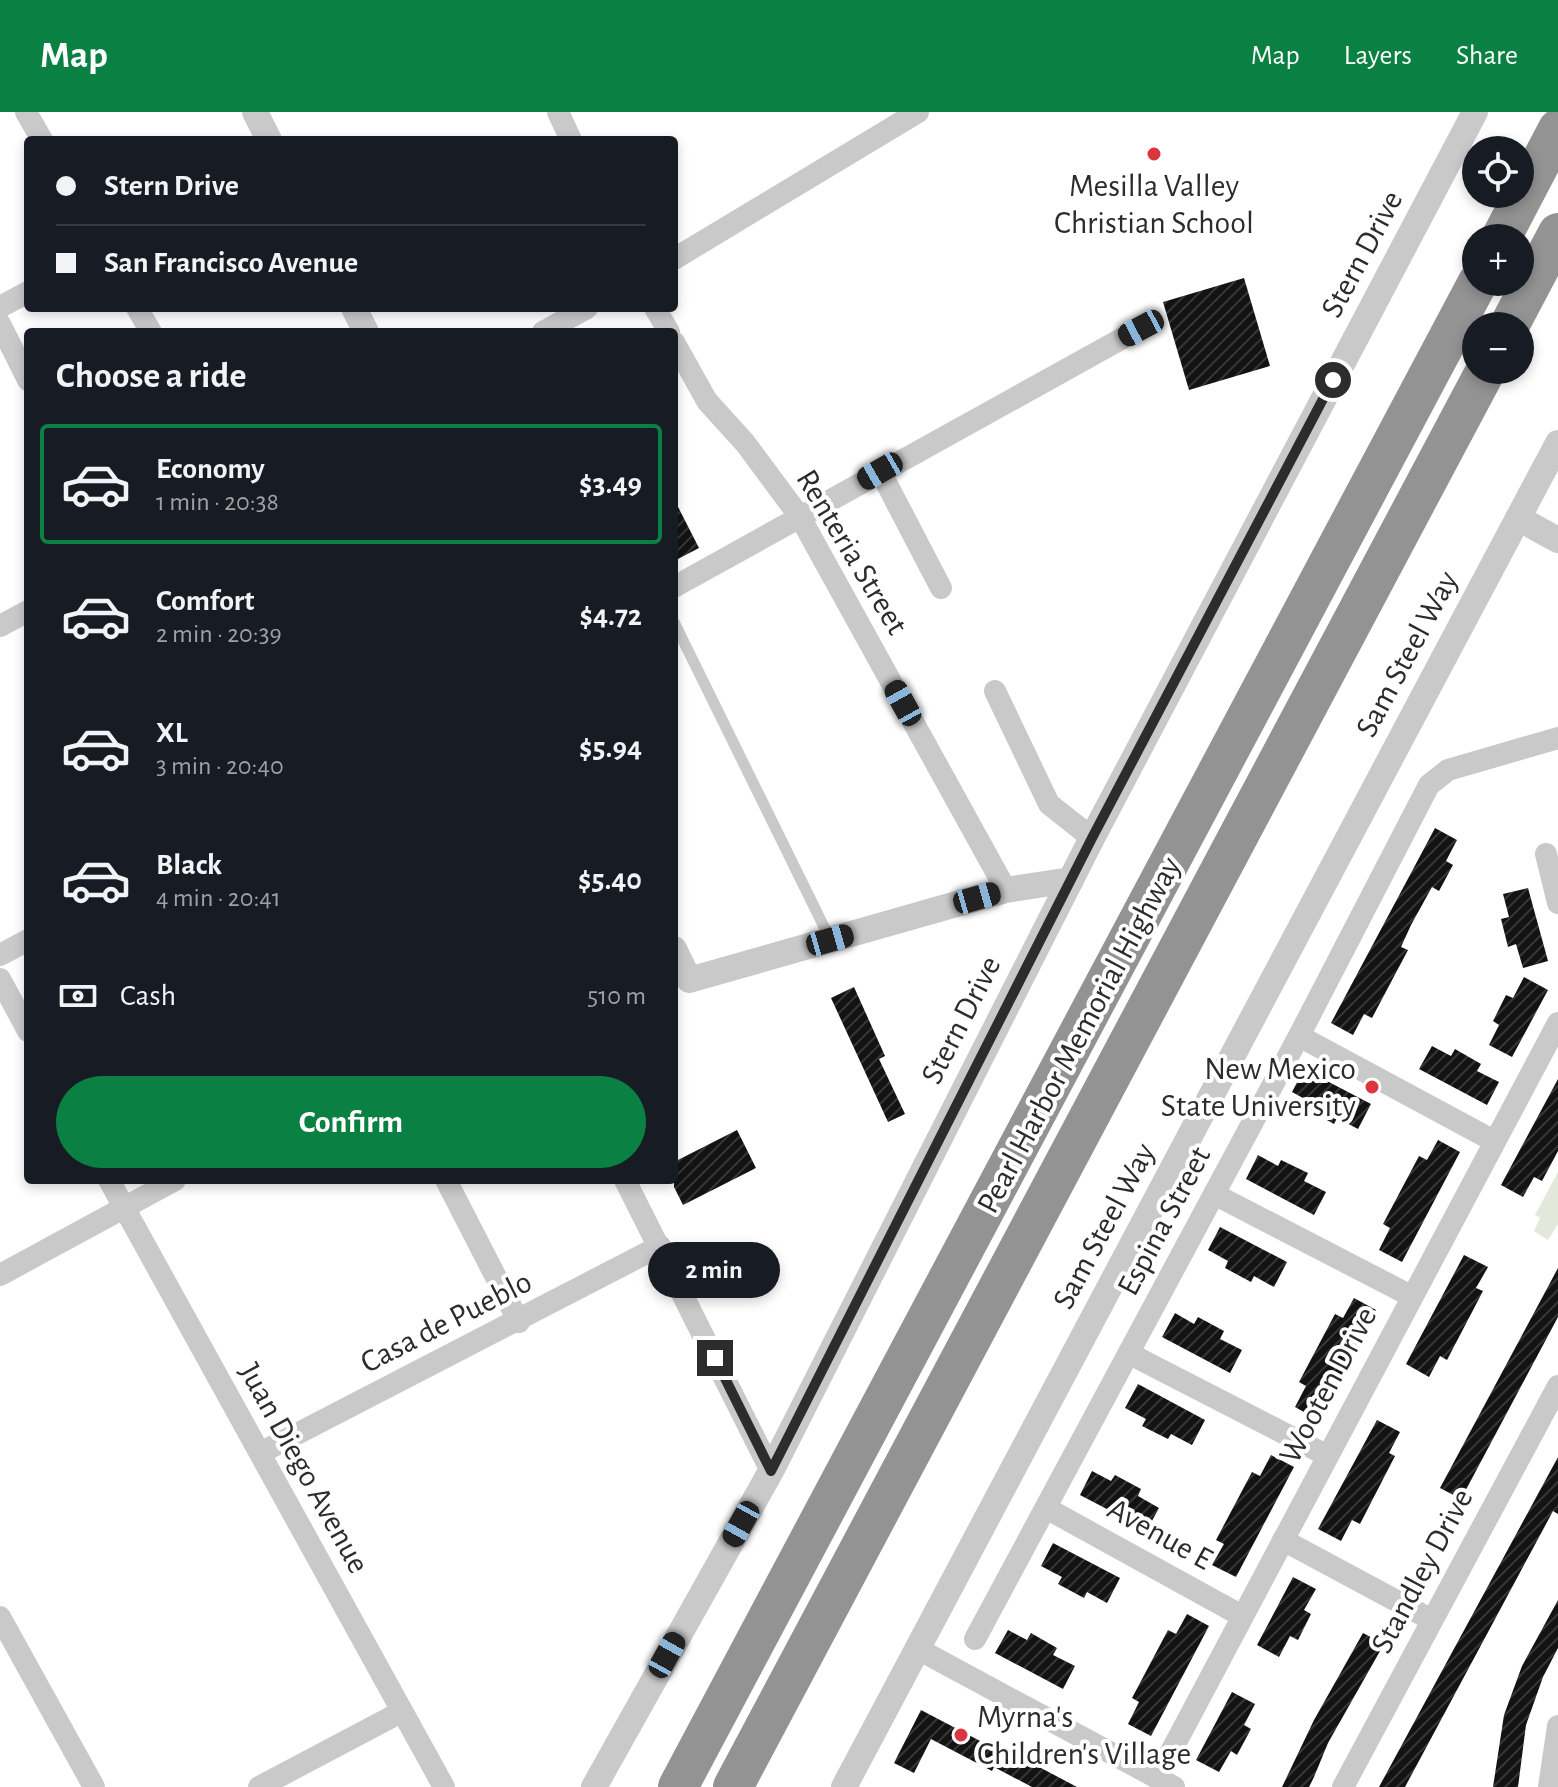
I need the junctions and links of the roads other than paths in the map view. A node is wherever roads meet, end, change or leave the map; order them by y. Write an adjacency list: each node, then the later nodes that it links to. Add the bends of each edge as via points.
1 (26, 112): 7 (street)
2 (255, 112): 8 (street)
3 (558, 112): 9 (street)
4 (918, 112): 12 (street)
5 (1475, 112): 37 (street, Stern Drive)
6 (1558, 129): 10 (highway)
7 (40, 136)
8 (267, 136)
9 (569, 136)
10 (1508, 224)
11 (1558, 233): 17 (highway)
12 (678, 257)
13 (24, 294): 15 (street)
14 (1471, 296): 80 (highway, Pearl Harbor Memorial Highway)
15 (0, 307)
16 (580, 312): 19 (street)
17 (1516, 312)
18 (0, 324): 22 (street)
19 (550, 328)
20 (1141, 328): 25 (street)
21 (678, 349): 27 (street, Renteria Street, via 707,401)
22 (24, 372)
23 (1479, 384): 81 (highway, Pearl Harbor Memorial Highway)
24 (1558, 443): 26 (street, Sam Steel Way)
25 (880, 471): 27 (street); 31 (street)
26 (1551, 472): 28 (street, Sam Steel Way)
27 (800, 517): 30 (street); 40 (street, Renteria Street)
28 (1518, 518): 29 (street); 72 (street, Sam Steel Way)
29 (1558, 540)
30 (678, 585)
31 (941, 588)
32 (24, 613): 33 (street)
33 (0, 626)
34 (678, 630): 42 (lane)
35 (995, 691): 37 (street, via 1049,804)
36 (1558, 738): 49 (street, Espina Street, via 1437,775)
37 (1092, 838): 39 (street, Stern Drive)
38 (1546, 854): 41 (street)
39 (1071, 880): 40 (street); 65 (street, Stern Drive)
40 (1006, 890): 42 (street)
41 (1558, 903)
42 (830, 940): 46 (street)
43 (24, 942): 44 (street)
44 (0, 955)
45 (0, 979): 48 (street)
46 (682, 982)
47 (1558, 1023): 50 (street, Wooten Drive)
48 (24, 1024)
49 (1299, 1036): 50 (street); 55 (street, Espina Street)
50 (1494, 1141): 59 (street, Wooten Drive)
51 (111, 1184): 56 (street, Juan Diego Avenue)
52 (167, 1184): 56 (street)
53 (448, 1184): 60 (street)
54 (627, 1184): 57 (street)
55 (1214, 1194): 59 (street); 61 (street, Espina Street)
56 (123, 1207): 58 (street); 63 (street, Juan Diego Avenue)
57 (660, 1246): 60 (street, Casa de Pueblo); 65 (street)
58 (0, 1275)
59 (1411, 1296): 64 (street, Wooten Drive)
60 (519, 1322): 63 (street, Casa de Pueblo)
61 (1130, 1354): 64 (street); 66 (street, Espina Street)
62 (1558, 1386): 70 (street, Standley Drive)
63 (260, 1453): 73 (street, Juan Diego Avenue)
64 (1326, 1455): 67 (street, Wooten Drive)
65 (771, 1471): 79 (street, Stern Drive)
66 (1046, 1508): 68 (street, Avenue E); 71 (street, Espina Street)
67 (1283, 1540): 68 (street, Wooten Drive); 70 (street)
68 (1242, 1616): 75 (street, Wooten Drive)
69 (0, 1617): 76 (street)
70 (1432, 1620): 83 (street, Standley Drive)
71 (975, 1639)
72 (918, 1649): 75 (street); 82 (street, Sam Steel Way)
73 (401, 1712): 77 (street); 78 (street, Juan Diego Avenue)
74 (1558, 1726): 84 (street)
75 (1166, 1783)
76 (94, 1787)
77 (259, 1787)
78 (444, 1787)
79 (594, 1787)
80 (678, 1787)
81 (733, 1787)
82 (844, 1787)
83 (1343, 1787)
84 (1549, 1787)

